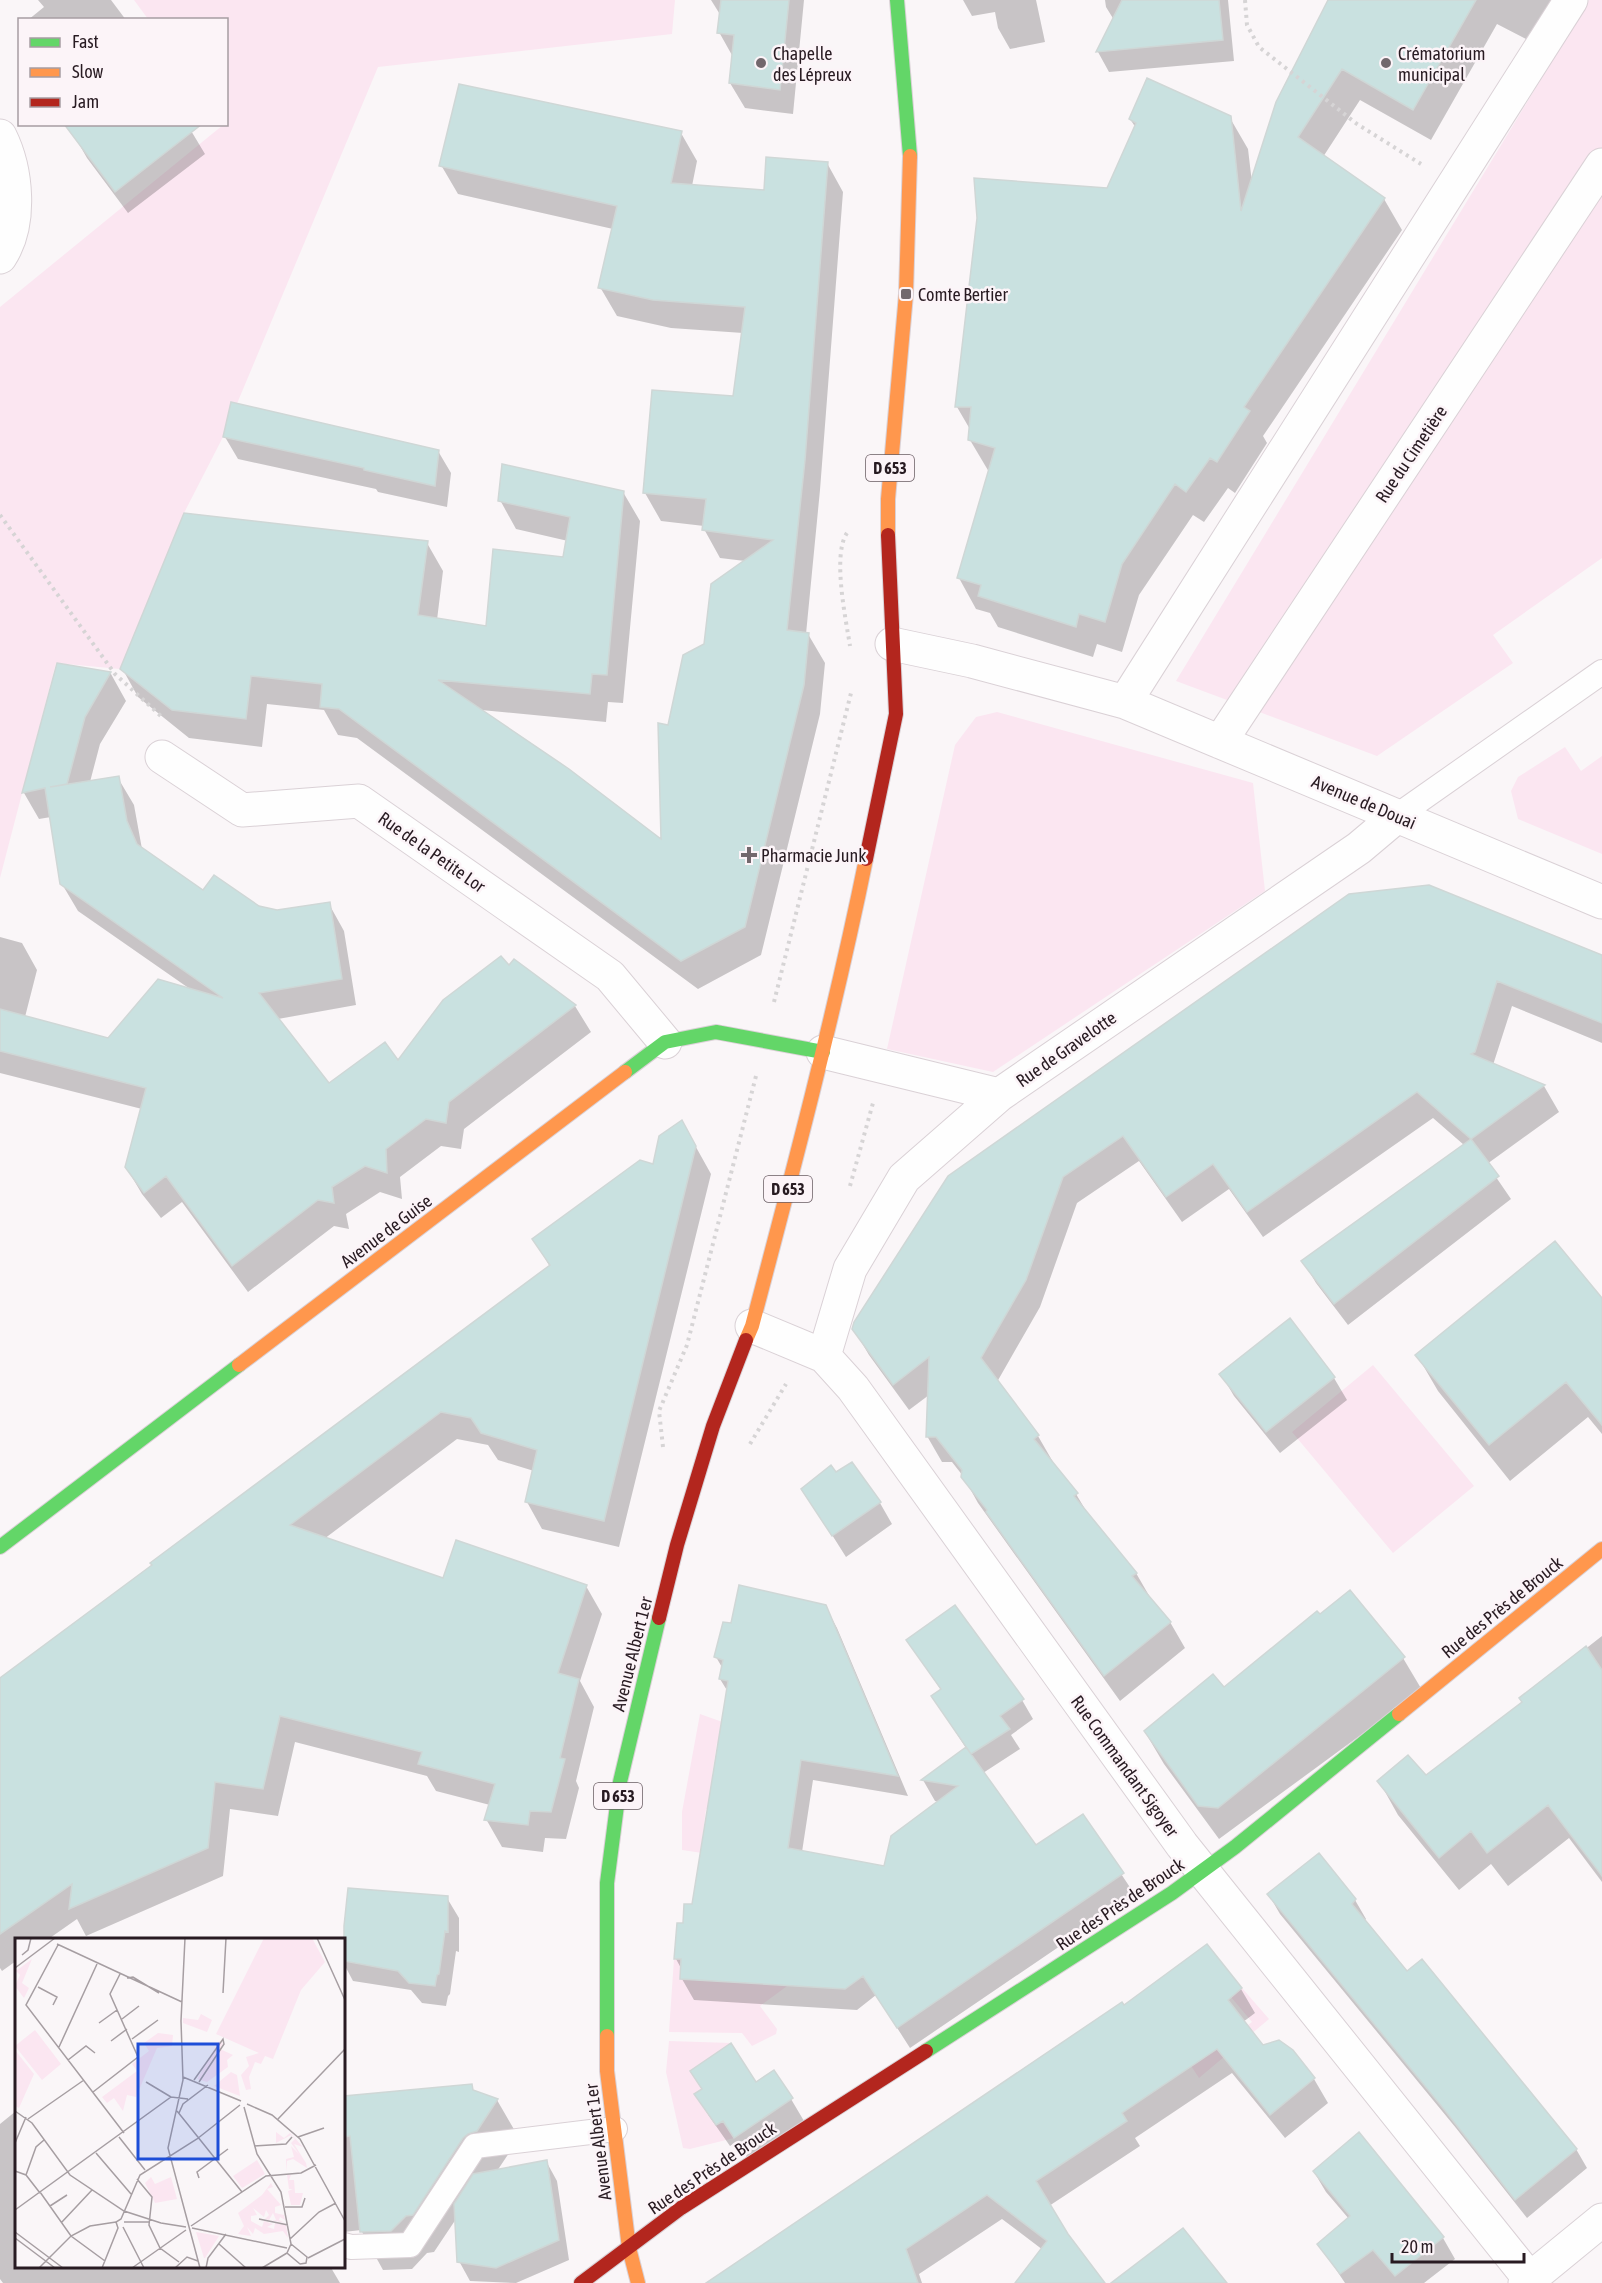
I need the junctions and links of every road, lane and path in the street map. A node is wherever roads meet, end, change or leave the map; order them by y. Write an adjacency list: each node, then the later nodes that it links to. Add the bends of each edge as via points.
1 (897, 0): 9 (main road, D 653, via 910,148 906,294 888,499)
2 (1245, 0): 6 (path, via 1247,25 1258,47 1357,124)
3 (1571, 0): 11 (street)
4 (0, 136): 7 (street, via 8,151 16,195 8,245)
5 (1602, 165): 12 (street, Rue du Cimetière)
6 (1430, 170)
7 (0, 257)
8 (0, 514): 13 (path, via 115,674 166,720)
9 (892, 644): 11 (street, Avenue de Douai); 17 (main road, D 653, via 896,714)
10 (1602, 672): 14 (lane)
11 (1125, 702): 12 (street, Avenue de Douai)
12 (1220, 742): 14 (street, Avenue de Douai)
13 (162, 757): 16 (street, Rue de la Petite Lor, via 242,810 359,801 610,976)
14 (1397, 816): 15 (street, Avenue de Douai); 18 (street, Rue de Gravelotte, via 1359,848)
15 (1602, 902)
16 (665, 1042): 17 (main road, Avenue de Guise, via 716,1032); 21 (main road, Avenue de Guise)
17 (823, 1052): 18 (street); 19 (main road, Avenue Albert 1er / D 653)
18 (999, 1095): 20 (street, Rue de Gravelotte, via 904,1178 850,1269)
19 (752, 1326): 20 (street, Rue Commandant Sigoyer); 24 (main road, Avenue Albert 1er / D 653, via 713,1426 685,1516 620,1782 608,1883 608,2071)
20 (824, 1356): 23 (street, Rue Commandant Sigoyer, via 853,1388)
21 (0, 1547)
22 (1602, 1549): 23 (main road, Rue des Près de Brouck)
23 (1202, 1871): 27 (main road, Rue des Près de Brouck, via 681,2208); 28 (street, Rue Commandant Sigoyer)
24 (615, 2129): 26 (lane, via 475,2146 410,2245); 27 (main road, Avenue Albert 1er / D 653)
25 (1602, 2220): 28 (street)
26 (345, 2245)
27 (629, 2248): 29 (main road, Rue des Près de Brouck); 30 (main road, Avenue Albert 1er / D 653)
28 (1530, 2282)
29 (581, 2283)
30 (638, 2283)

